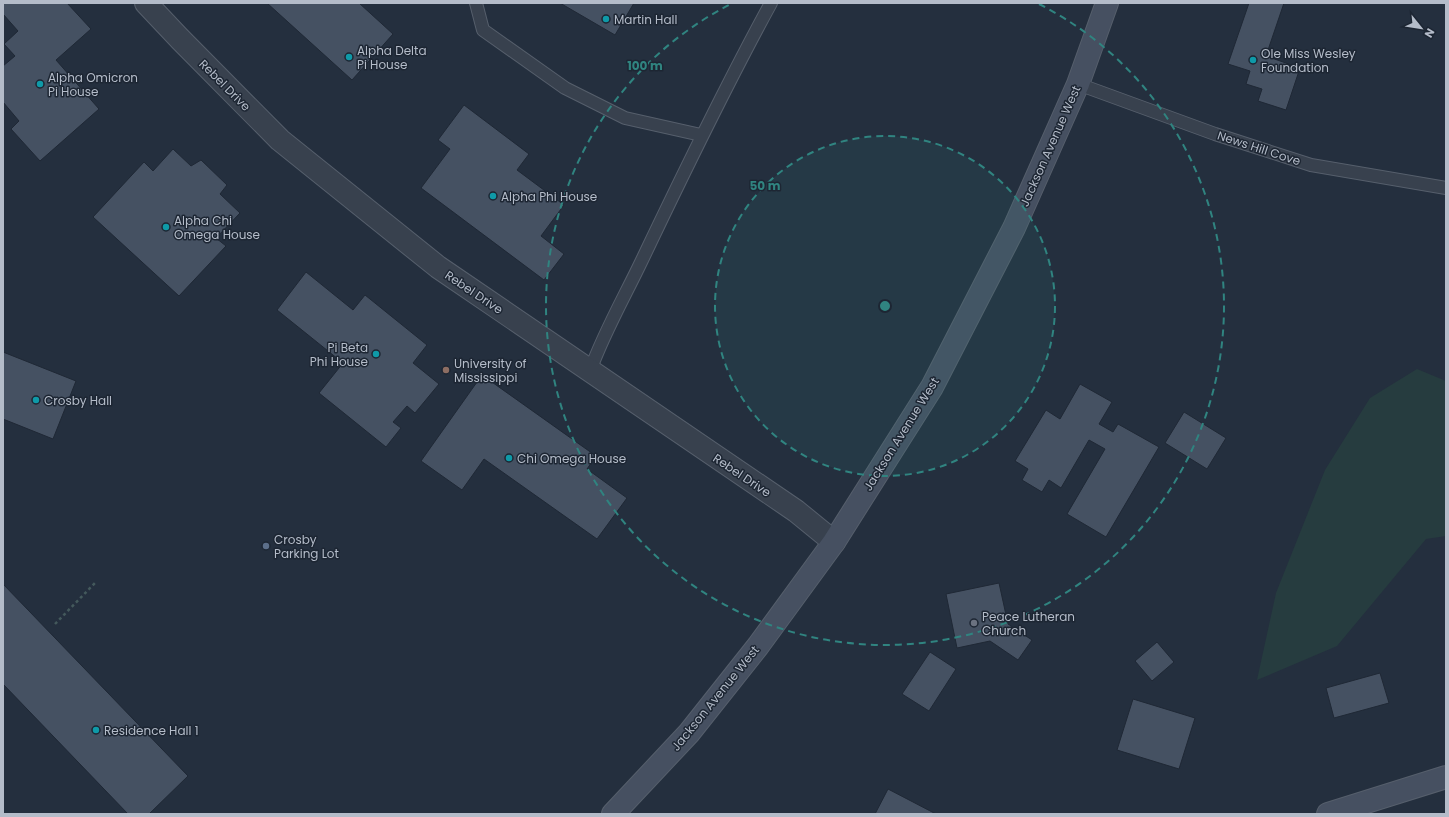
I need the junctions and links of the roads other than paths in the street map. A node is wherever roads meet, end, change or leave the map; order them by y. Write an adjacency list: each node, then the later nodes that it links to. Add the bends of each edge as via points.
1 (476, 3): 6 (lane, via 484,30 565,88 625,118)
2 (771, 3): 6 (lane)
3 (1107, 3): 5 (main road, Jackson Avenue West)
4 (148, 4): 8 (street, Rebel Drive, via 280,140 438,267)
5 (1078, 84): 7 (lane, News Hill Cove, via 1215,134 1311,165); 9 (main road, Jackson Avenue West, via 1014,228 932,387)
6 (701, 135): 8 (lane, via 620,307 600,343)
7 (1446, 188)
8 (590, 371): 9 (street, Rebel Drive, via 796,511)
9 (834, 542): 11 (main road, Jackson Avenue West, via 758,646 689,733)
10 (1446, 777): 12 (main road)
11 (613, 814)
12 (1328, 814)

